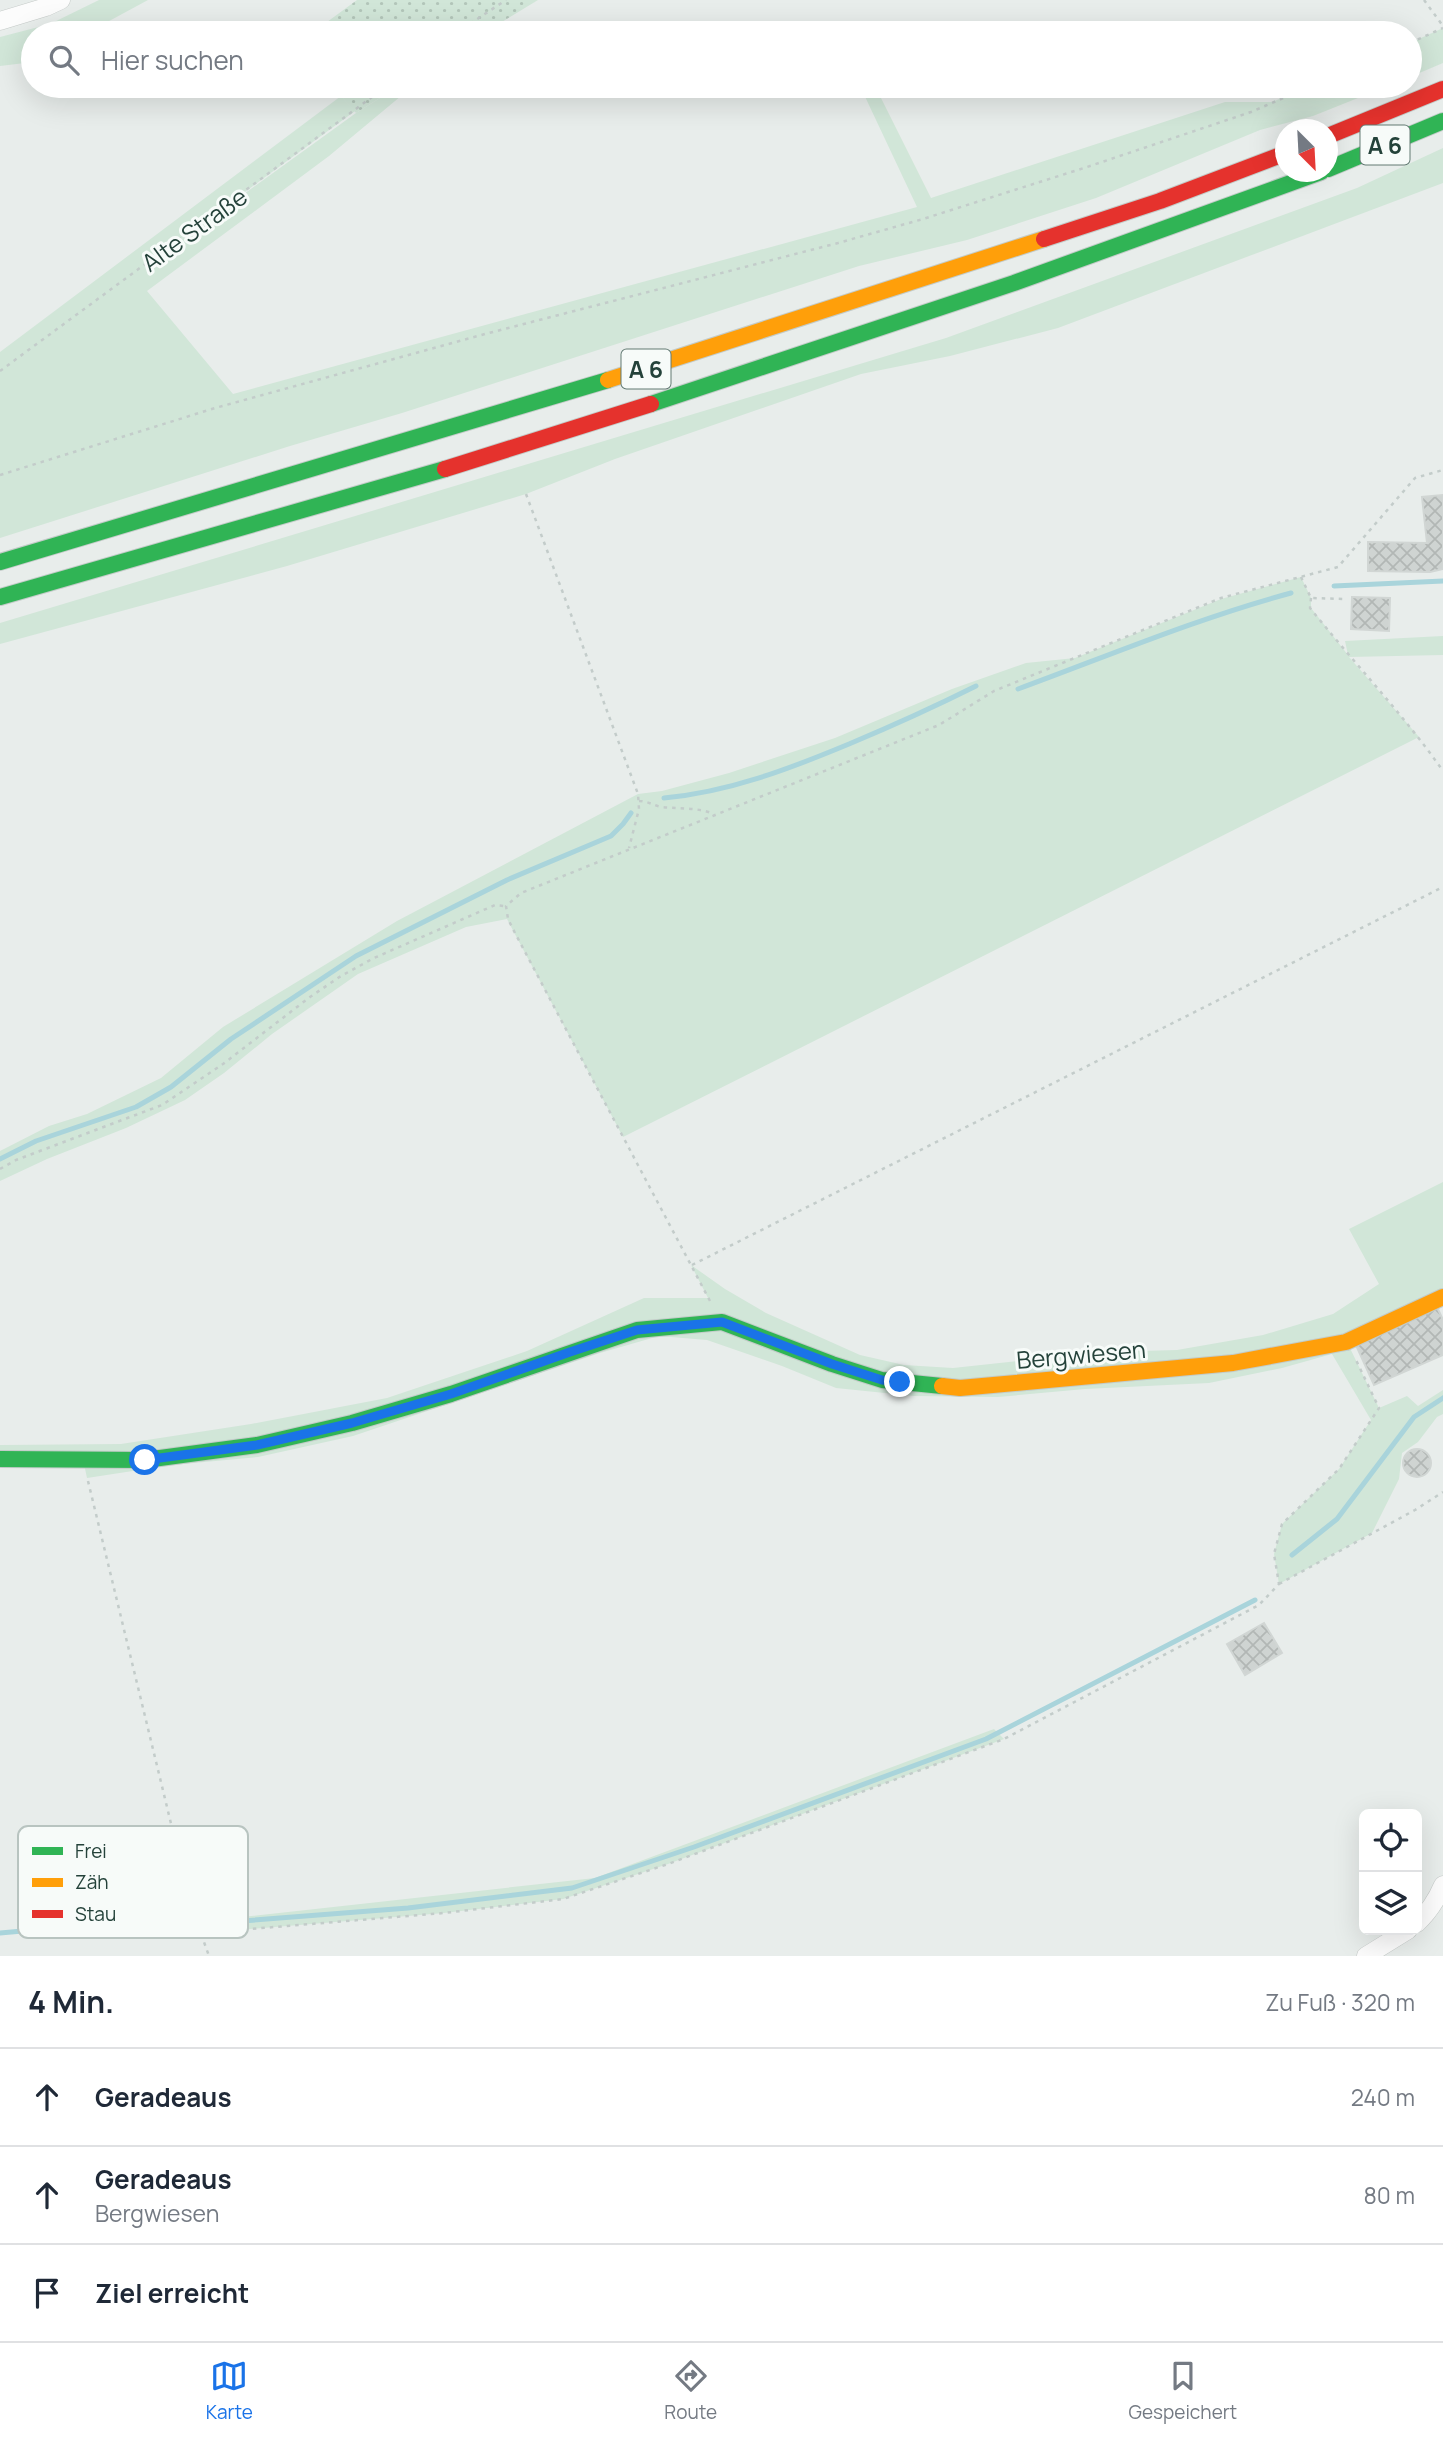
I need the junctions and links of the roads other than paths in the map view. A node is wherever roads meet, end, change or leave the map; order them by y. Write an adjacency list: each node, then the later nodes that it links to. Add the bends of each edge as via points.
1 (61, 0): 2 (street)
2 (0, 21)
3 (1443, 89): 5 (main road, A 6)
4 (1421, 98): 7 (main road, A 6)
5 (1422, 98)
6 (1443, 121): 9 (main road, A 6)
7 (1338, 132)
8 (1275, 157): 11 (main road, A 6, via 1160,201 670,361)
9 (1338, 165)
10 (1293, 182): 12 (main road, A 6, via 1014,283 630,411 477,460)
11 (0, 562)
12 (0, 597)
13 (1443, 1297): 14 (main road, Bergwiesen, via 1346,1342 1233,1363 960,1388 882,1380 722,1322 637,1330 451,1394 257,1445 145,1460)
14 (0, 1459)
15 (1443, 1885): 16 (street)
16 (1422, 1918)
17 (1400, 1935): 18 (street)
18 (1366, 1956)

